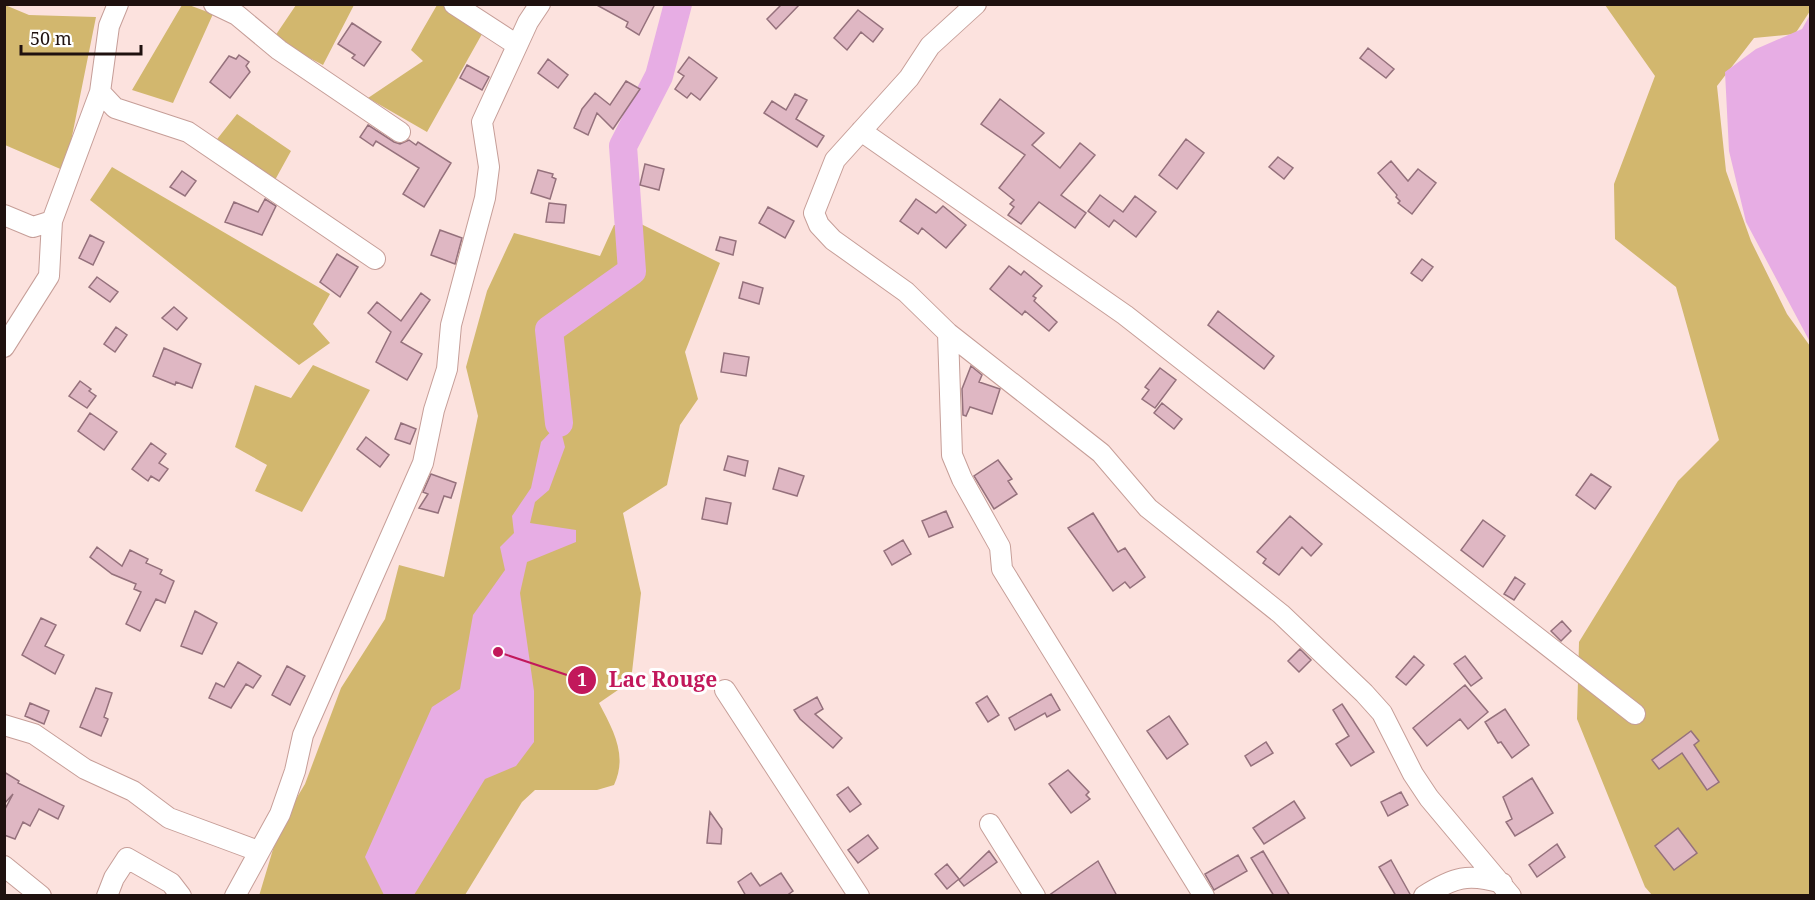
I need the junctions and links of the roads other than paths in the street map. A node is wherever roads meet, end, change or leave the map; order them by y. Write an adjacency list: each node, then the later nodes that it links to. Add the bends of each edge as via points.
1 (118, 4): 7 (street, via 109,26)
2 (214, 4): 9 (street, via 237,15 279,50)
3 (454, 4): 6 (street)
4 (540, 4): 6 (street)
5 (976, 4): 8 (street, via 930,46 909,78)
6 (517, 45): 19 (street, via 482,122 489,167 485,198 451,325 447,369 423,463 303,735 280,814)
7 (100, 92): 11 (street); 12 (street, via 115,108 188,132)
8 (861, 130): 13 (street, via 835,160 825,182 814,213 819,225 833,240 906,292); 16 (street, via 1125,315)
9 (400, 132)
10 (4, 215): 11 (street, via 33,227)
11 (52, 221): 14 (street, via 49,276)
12 (375, 259)
13 (948, 333): 21 (street, via 1101,453 1148,508 1281,614 1364,693 1382,713 1429,798); 28 (street, via 952,455 1000,547 1002,569)
14 (4, 347)
15 (725, 690): 26 (street)
16 (1635, 714)
17 (4, 726): 19 (street, via 34,734 85,770 133,791 169,818)
18 (990, 824): 27 (street)
19 (258, 851): 25 (street)
20 (4, 866): 22 (street)
21 (1506, 889): 29 (street, via 1480,877 1464,877 1446,882)
22 (41, 896)
23 (107, 896): 24 (street, via 127,858 171,883)
24 (181, 896)
25 (235, 896)
26 (859, 896)
27 (1035, 896)
28 (1204, 896)
29 (1424, 896)

